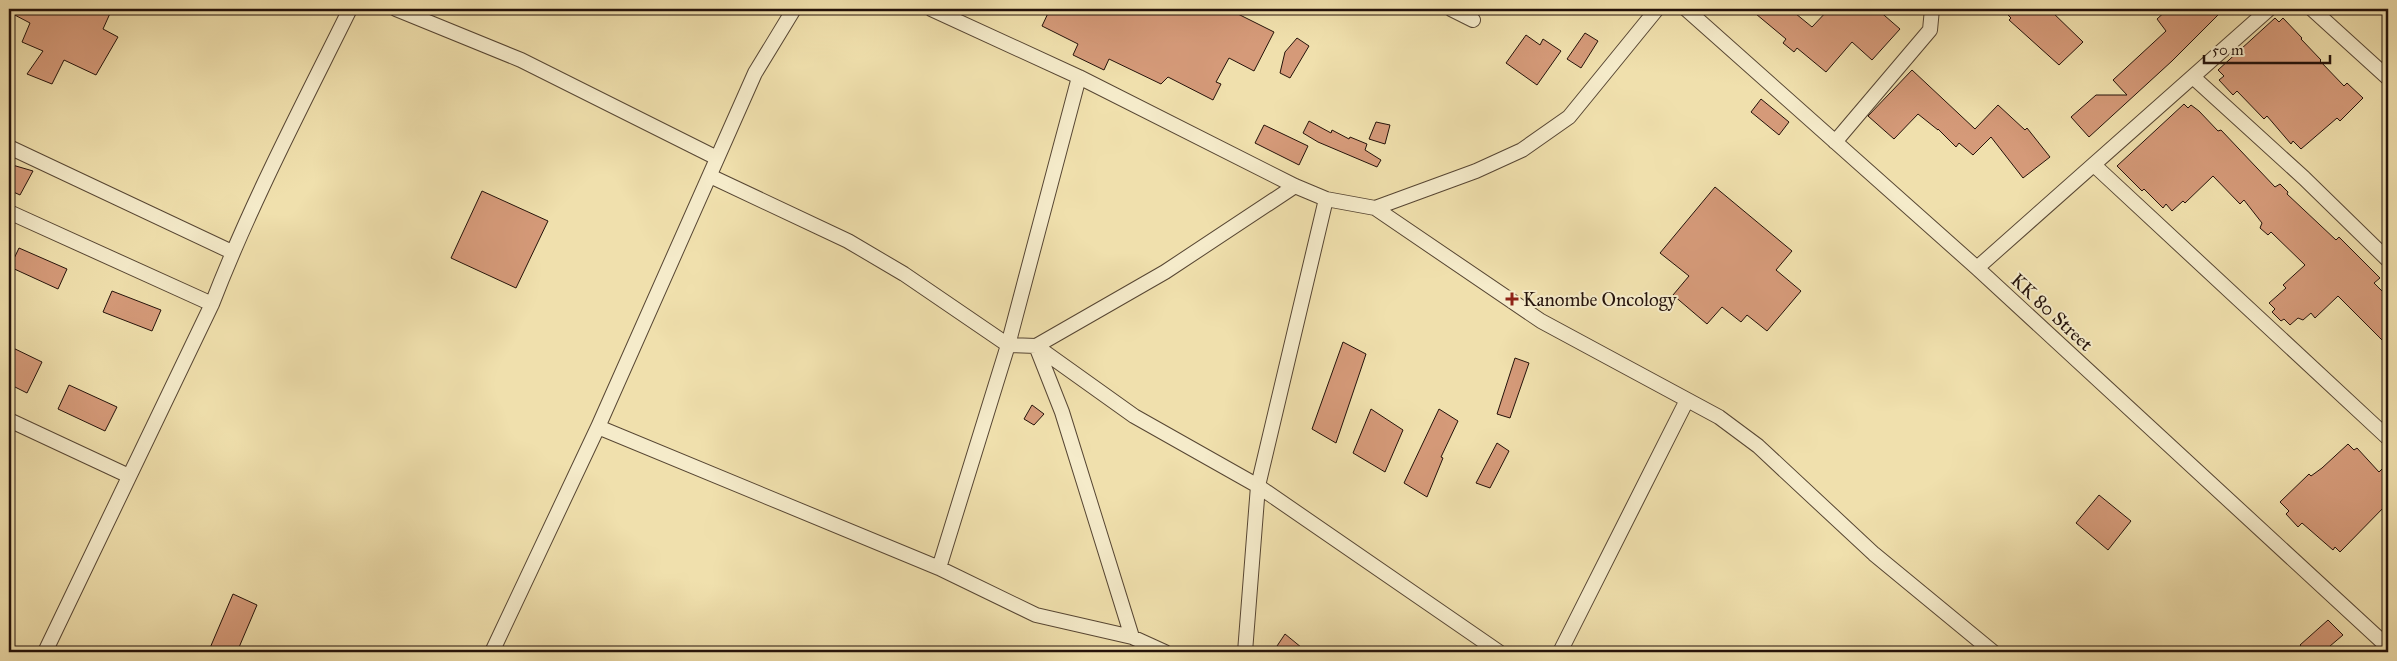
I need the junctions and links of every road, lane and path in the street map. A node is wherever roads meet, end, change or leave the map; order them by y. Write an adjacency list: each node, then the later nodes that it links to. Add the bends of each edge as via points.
1 (350, 9): 24 (street)
2 (396, 9): 17 (street, via 521,60)
3 (794, 9): 17 (street, via 755,73)
4 (931, 9): 12 (street)
5 (1451, 9): 11 (street)
6 (1658, 9): 22 (street, via 1569,117 1554,128 1522,150 1476,171)
7 (1686, 9): 15 (street, KK 80 Street)
8 (1932, 9): 15 (street, via 1930,30)
9 (2269, 9): 13 (street)
10 (2312, 9): 14 (street)
11 (1473, 20)
12 (1079, 77): 20 (street); 28 (street)
13 (2193, 77): 18 (street); 25 (street)
14 (2388, 78)
15 (1835, 142): 26 (street, KK 80 Street)
16 (9, 147): 24 (street)
17 (717, 158): 19 (street)
18 (2094, 165): 26 (street); 33 (street)
19 (710, 176): 28 (street, via 848,241 904,274); 32 (street)
20 (1295, 186): 21 (street); 29 (street, via 1165,272)
21 (1326, 200): 22 (street); 35 (street)
22 (1375, 208): 30 (street, via 1541,321)
23 (9, 212): 27 (street)
24 (232, 252): 27 (street)
25 (2388, 260)
26 (1977, 268): 38 (street, KK 80 Street)
27 (212, 304): 34 (street)
28 (1008, 345): 29 (street); 36 (street)
29 (1036, 346): 35 (street, via 1134,416); 37 (street, via 1062,412)
30 (1687, 400): 44 (street); 45 (street, via 1719,417 1758,446 1874,554)
31 (9, 420): 34 (street)
32 (598, 427): 36 (street); 40 (street)
33 (2388, 438)
34 (129, 476): 39 (street)
35 (1258, 486): 42 (street); 43 (street)
36 (939, 568): 37 (street, via 1036,615)
37 (1132, 636): 41 (street)
38 (2388, 647)
39 (45, 652)
40 (492, 652)
41 (1165, 652)
42 (1245, 652)
43 (1499, 652)
44 (1560, 652)
45 (1992, 652)

